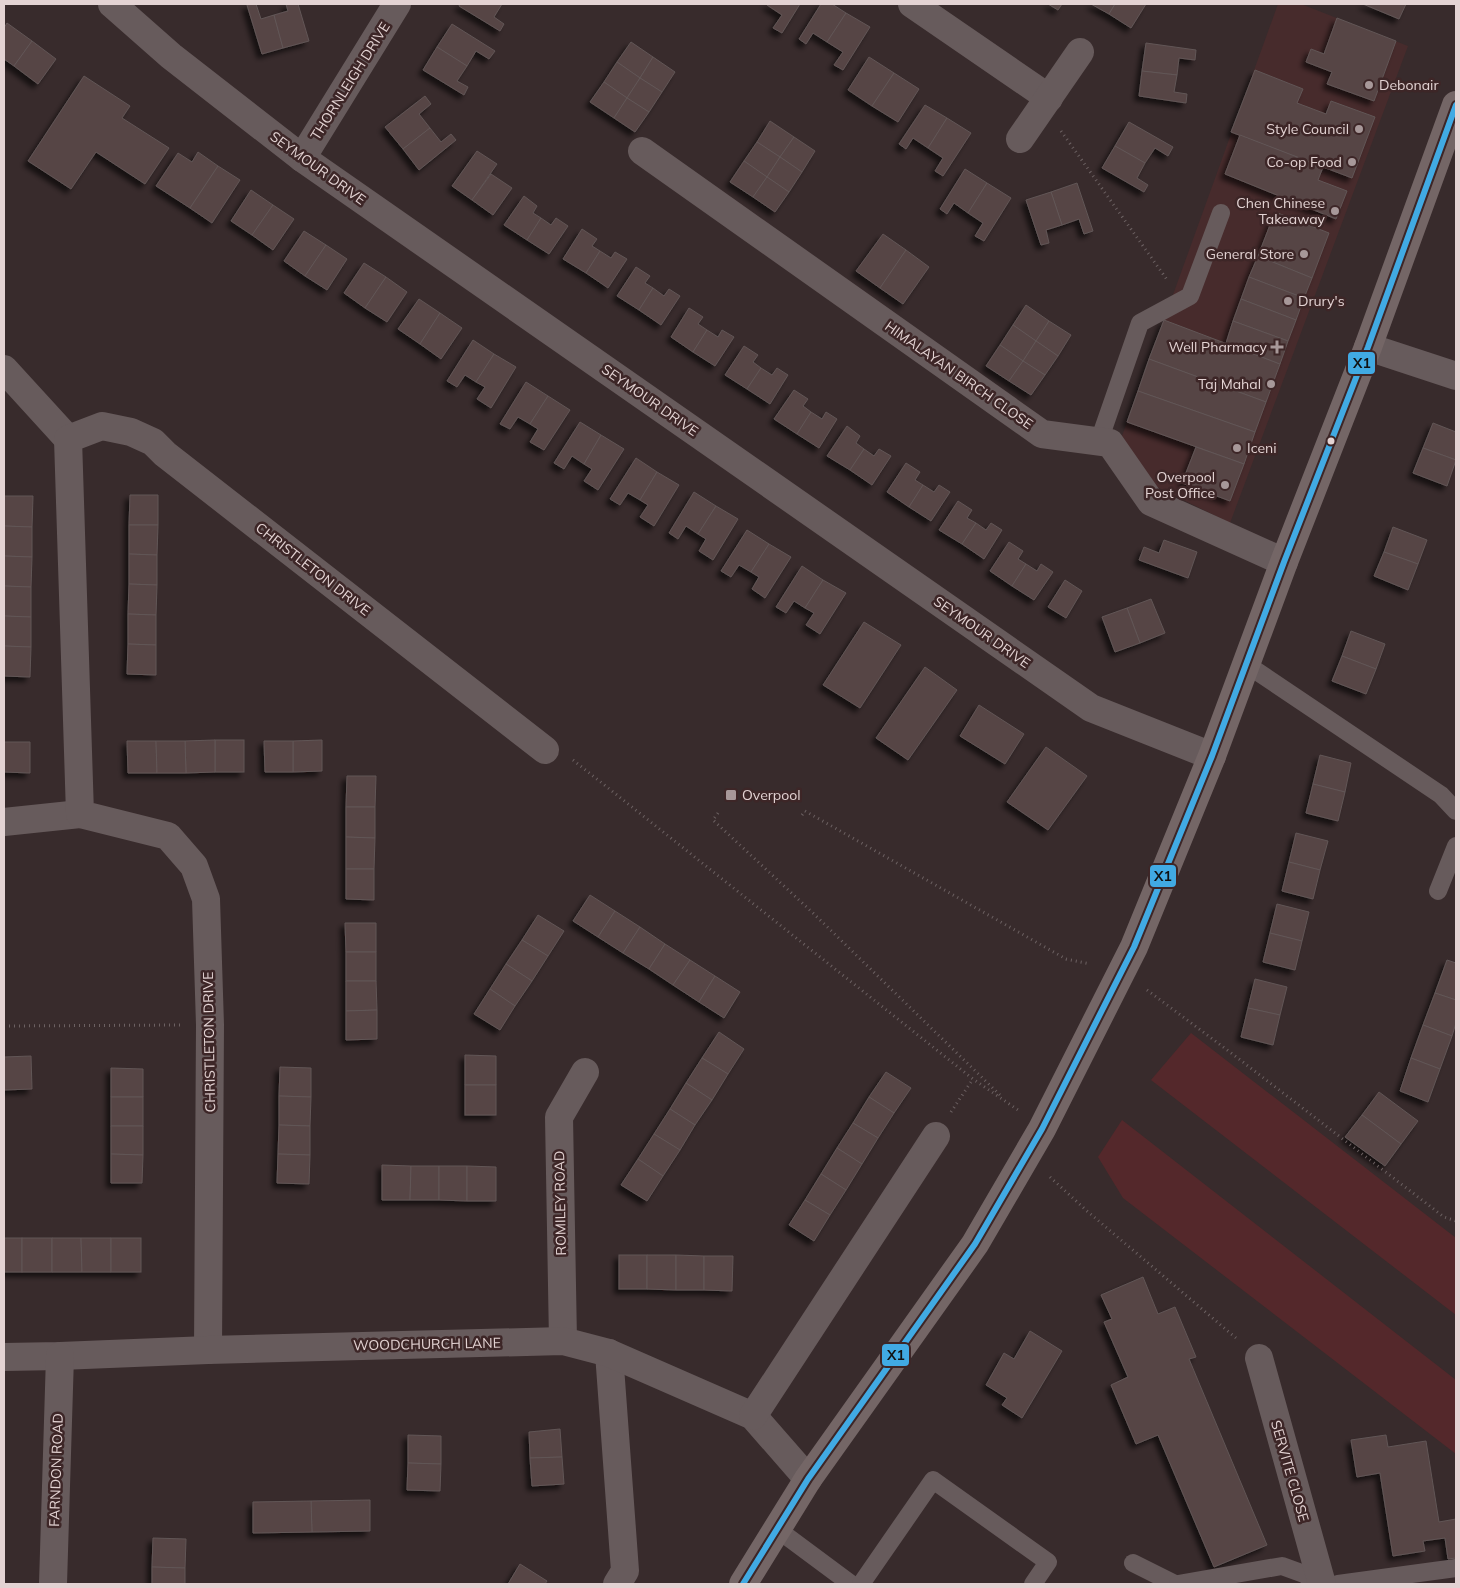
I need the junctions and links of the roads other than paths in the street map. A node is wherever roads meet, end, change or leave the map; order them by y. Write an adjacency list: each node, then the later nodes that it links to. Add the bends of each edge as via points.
1 (112, 4): 9 (street, SEYMOUR DRIVE, via 171,56)
2 (397, 4): 9 (street, THORNLEIGH DRIVE)
3 (912, 4): 5 (street)
4 (1080, 52): 5 (street)
5 (1046, 102): 7 (street)
6 (1456, 105): 11 (main road)
7 (1020, 139)
8 (642, 151): 15 (street, HIMALAYAN BIRCH CLOSE, via 1042,434)
9 (302, 158): 19 (street, SEYMOUR DRIVE, via 1091,708)
10 (1221, 213): 15 (lane, via 1190,296 1140,323)
11 (1368, 347): 13 (street); 16 (main road)
12 (4, 369): 14 (street)
13 (1456, 376)
14 (68, 439): 18 (street, CHRISTLETON DRIVE, via 102,426 132,432 153,442); 21 (street)
15 (1099, 441): 16 (street, HIMALAYAN BIRCH CLOSE, via 1110,443 1151,502)
16 (1284, 562): 17 (main road)
17 (1246, 664): 19 (main road); 20 (lane, via 1441,795)
18 (545, 750)
19 (1212, 756): 34 (main road, via 1134,947 1027,1156 974,1244)
20 (1456, 811)
21 (80, 814): 22 (street, CHRISTLETON DRIVE); 28 (street, CHRISTLETON DRIVE, via 168,836 194,866 206,899 210,1025)
22 (4, 822)
23 (1456, 846): 24 (lane)
24 (1438, 891)
25 (585, 1072): 27 (street, ROMILEY ROAD, via 559,1117)
26 (936, 1136): 33 (street)
27 (563, 1341): 28 (street, WOODCHURCH LANE); 29 (street, WOODCHURCH LANE)
28 (208, 1350): 30 (street, WOODCHURCH LANE)
29 (609, 1353): 33 (street, WOODCHURCH LANE); 39 (street, via 625,1571)
30 (60, 1356): 31 (street, WOODCHURCH LANE); 38 (street, FARNDON ROAD)
31 (4, 1357)
32 (1259, 1358): 45 (street, SERVITE CLOSE)
33 (752, 1416): 34 (street, WOODCHURCH LANE)
34 (808, 1479): 35 (main road)
35 (777, 1529): 40 (main road); 41 (lane)
36 (1133, 1563): 44 (lane)
37 (1456, 1568): 46 (lane)
38 (53, 1584)
39 (617, 1584)
40 (743, 1584)
41 (851, 1584)
42 (861, 1584): 43 (lane, via 933,1480 1048,1562)
43 (1033, 1584)
44 (1177, 1584): 45 (lane, via 1282,1566)
45 (1321, 1584)
46 (1338, 1584)

